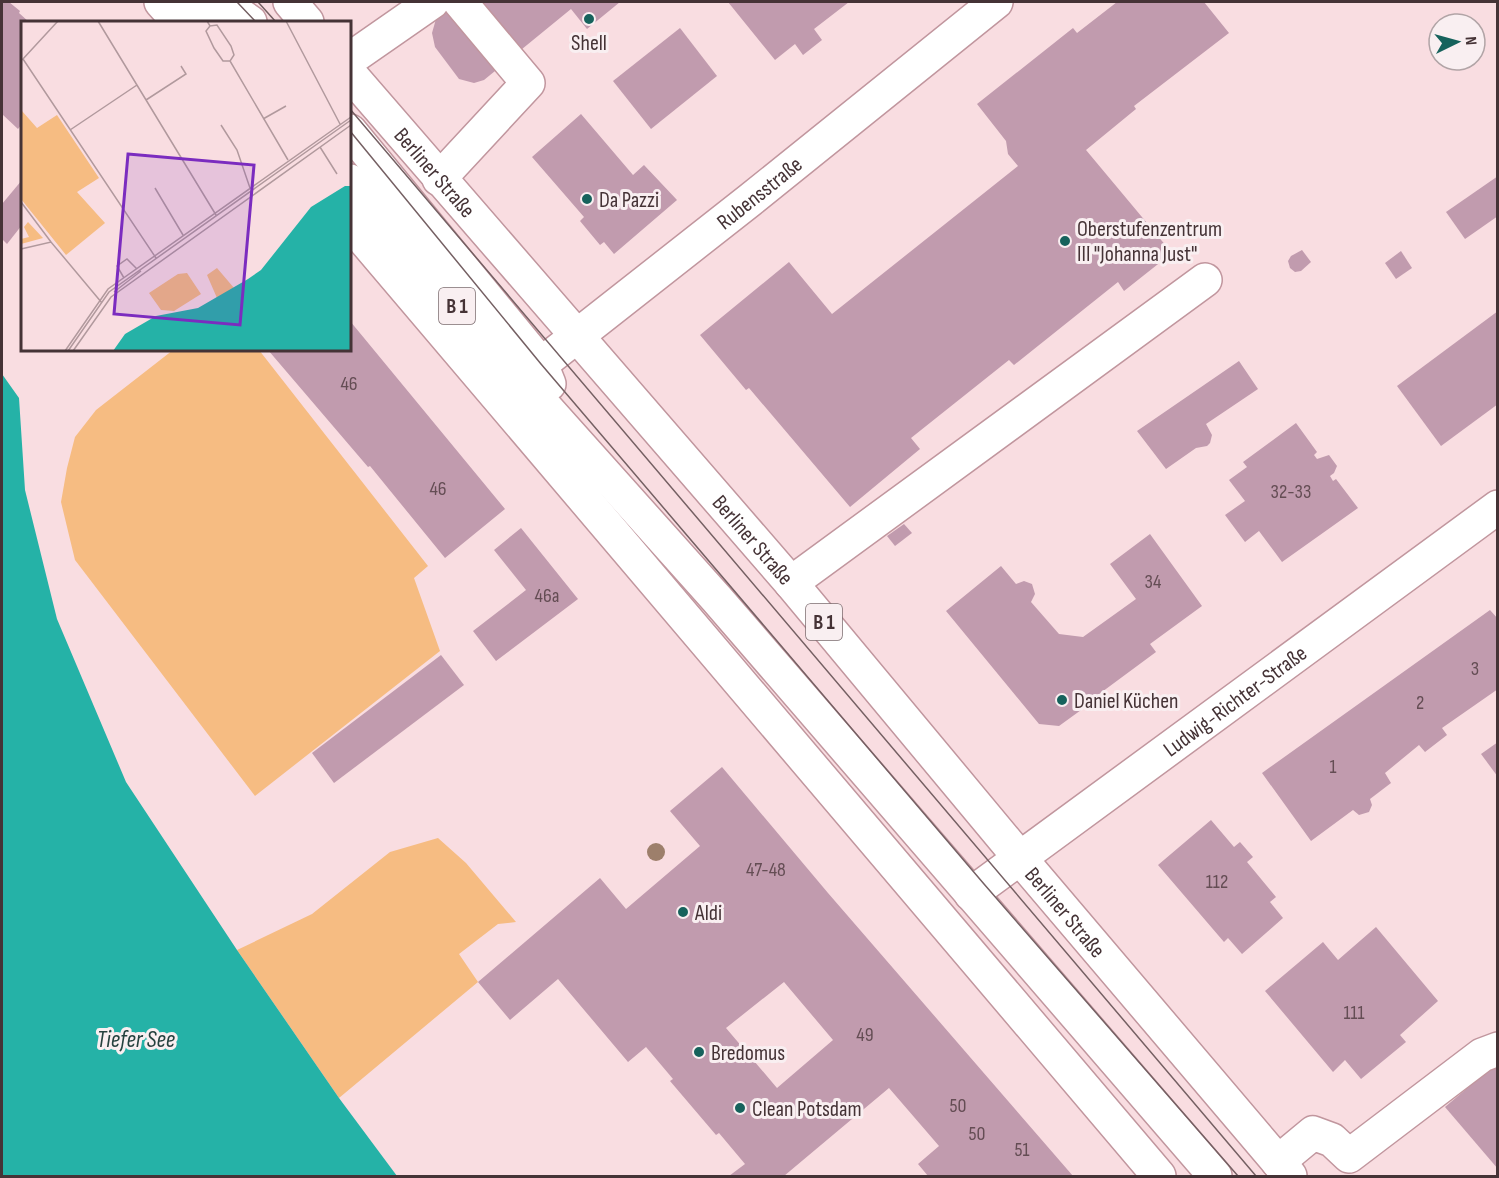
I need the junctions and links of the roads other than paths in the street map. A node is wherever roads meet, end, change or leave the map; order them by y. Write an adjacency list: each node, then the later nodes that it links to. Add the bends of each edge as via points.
1 (161, 2): 8 (main road)
2 (195, 2): 9 (main road)
3 (221, 2): 10 (main road)
4 (290, 2): 11 (main road)
5 (432, 2): 12 (main road)
6 (460, 2): 15 (main road, via 528,82)
7 (996, 2): 19 (main road, Rubensstraße)
8 (178, 21)
9 (212, 21)
10 (248, 21)
11 (306, 21)
12 (351, 58)
13 (351, 75): 15 (main road, Berliner Straße / B 1)
14 (351, 132): 20 (main road)
15 (440, 179): 19 (main road, Berliner Straße / B 1)
16 (351, 182): 20 (main road, B 1)
17 (351, 224): 24 (main road)
18 (1206, 280): 22 (main road)
19 (576, 335): 20 (main road, Rubensstraße); 22 (main road, Berliner Straße / B 1)
20 (531, 372): 23 (main road, B 1, via 567,430)
21 (1497, 507): 25 (main road, Ludwig-Richter-Straße)
22 (791, 584): 25 (main road, Berliner Straße / B 1)
23 (804, 703): 24 (main road); 26 (main road, B 1)
24 (777, 727): 29 (main road)
25 (1019, 857): 26 (main road, Ludwig-Richter-Straße); 28 (main road, Berliner Straße / B 1)
26 (971, 894): 30 (main road, B 1)
27 (1497, 1049): 28 (main road, via 1482,1054 1349,1156 1332,1140 1313,1133)
28 (1284, 1169)
29 (1159, 1176)
30 (1215, 1176)

